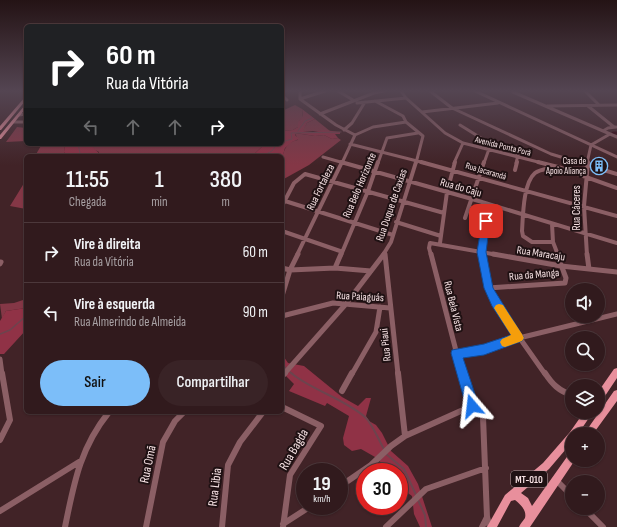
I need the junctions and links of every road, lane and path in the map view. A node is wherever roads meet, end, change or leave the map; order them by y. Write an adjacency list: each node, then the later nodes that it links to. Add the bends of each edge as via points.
1 (19, 115): 11 (main road)
2 (11, 116): 16 (main road)
3 (322, 116): 17 (street)
4 (357, 116): 17 (street)
5 (402, 116): 13 (street)
6 (426, 116): 24 (street, Avenida Ponta Porã, via 445,133)
7 (468, 116): 34 (street, via 551,154)
8 (529, 116): 26 (street)
9 (567, 116): 18 (street)
10 (601, 116): 15 (street)
11 (13, 122): 12 (street); 23 (main road)
12 (24, 122)
13 (406, 122): 19 (street); 21 (street, via 383,123)
14 (460, 125): 29 (street)
15 (616, 127): 18 (street)
16 (0, 129)
17 (344, 130): 21 (street)
18 (603, 131): 20 (street)
19 (418, 133): 28 (street, Rua Belo Horizonte, via 389,136); 32 (street, Rua Duque de Caxias, via 423,139)
20 (610, 134): 22 (street); 26 (street)
21 (355, 135): 25 (street, Rua Fortaleza)
22 (617, 137)
23 (0, 138)
24 (463, 143): 27 (street, Avenida Ponta Porã); 36 (street)
25 (350, 144): 28 (street, Rua Jacarandá); 33 (street, Rua Fortaleza)
26 (591, 145): 31 (street); 34 (street, Rua Cáceres)
27 (489, 149): 29 (street, Avenida Ponta Porã); 40 (street)
28 (383, 152): 32 (street, Rua Jacarandá); 38 (street, Rua Belo Horizonte)
29 (519, 156): 35 (street, Avenida Ponta Porã); 37 (street)
30 (323, 157): 33 (street, Rua do Caju)
31 (617, 157)
32 (417, 160): 36 (street, Rua Jacarandá); 43 (street, Rua Duque de Caxias)
33 (341, 163): 38 (street, Rua do Caju); 42 (street, Rua Fortaleza)
34 (586, 165): 39 (street); 41 (street, Rua Cáceres)
35 (558, 167): 41 (street, Avenida Ponta Porã); 46 (street, via 533,174)
36 (453, 170): 40 (street, Rua Jacarandá); 47 (street)
37 (515, 170)
38 (375, 172): 43 (street, Rua do Caju); 45 (street, Rua Belo Horizonte)
39 (617, 174)
40 (479, 177): 46 (street, Rua Jacarandá); 48 (street)
41 (585, 177): 44 (street, Avenida Ponta Porã); 51 (street, Rua Cáceres)
42 (333, 181): 45 (street); 49 (street, via 302,175 292,185); 52 (street, Rua Fortaleza)
43 (411, 182): 47 (street, Rua do Caju); 50 (street, Rua Duque de Caxias)
44 (617, 188)
45 (368, 191): 50 (street); 59 (street, Rua Belo Horizonte)
46 (527, 191): 51 (street, Rua Jacarandá); 54 (street)
47 (447, 192): 48 (street, Rua do Caju); 53 (street)
48 (472, 198): 54 (street, Rua do Caju); 56 (street)
49 (285, 201): 52 (street)
50 (404, 202): 53 (street); 58 (street, Rua Duque de Caxias)
51 (585, 206): 55 (street, Rua Jacarandá); 62 (street, Rua Cáceres)
52 (318, 212): 59 (street); 65 (street, Rua Fortaleza)
53 (444, 213): 64 (street)
54 (523, 215): 60 (street, Rua do Caju); 66 (street, via 523,236 532,242)
55 (617, 216)
56 (465, 218)
57 (486, 221): 70 (street)
58 (396, 222): 63 (street, Rua Duque de Caxias); 64 (street)
59 (353, 223): 63 (street); 69 (street, Rua Belo Horizonte)
60 (552, 224): 62 (street, Rua do Caju); 66 (street)
61 (284, 232): 65 (street)
62 (585, 233): 68 (street, Rua do Caju); 75 (street, Rua Cáceres)
63 (393, 235): 71 (street, Rua Duque de Caxias)
64 (441, 236): 67 (street)
65 (304, 239): 69 (street); 76 (street, Rua Fortaleza)
66 (553, 242): 72 (street)
67 (440, 243): 70 (street, Rua Maracaju); 87 (street, Rua Bela Vista, via 430,243 429,248)
68 (617, 243)
69 (340, 251): 74 (street, Rua Belo Horizonte)
70 (481, 252): 72 (street, Rua Maracaju); 79 (street)
71 (385, 253): 77 (street, Rua Duque de Caxias); 83 (street, Rua Piaui)
72 (562, 266): 75 (street, Rua Maracaju); 79 (street, Rua da Manga, via 565,283)
73 (284, 268): 76 (street)
74 (335, 268): 76 (street); 77 (street)
75 (589, 269): 78 (street, Rua Maracaju)
76 (290, 270): 80 (street, Rua Fortaleza)
77 (371, 271): 81 (street, Rua Duque de Caxias)
78 (617, 272)
79 (488, 288): 86 (street)
80 (284, 290)
81 (345, 305): 82 (street, Rua Paiaguás); 85 (street, Rua Paiaguás, via 334,304); 90 (street, Rua Duque de Caxias)
82 (380, 308): 83 (street, Rua Paiaguás); 92 (street, via 376,332)
83 (390, 308): 101 (street, Rua Piaui)
84 (617, 314): 86 (street)
85 (284, 316)
86 (519, 338): 87 (street, via 484,349); 93 (street, via 551,382)
87 (456, 353): 95 (street, Rua Bela Vista)
88 (0, 359): 102 (street, via 10,420)
89 (617, 372): 91 (main road)
90 (284, 374)
91 (605, 386)
92 (342, 391)
93 (565, 393)
94 (617, 394): 100 (main road)
95 (472, 406): 101 (street); 106 (street, Rua Bela Vista, via 479,407 482,411)
96 (284, 408): 116 (street, Rua Bagda, via 321,426 290,475)
97 (107, 414): 104 (street, via 95,428)
98 (182, 414): 118 (street, Rua Omã, via 163,442)
99 (261, 414): 119 (street, Rua Libia, via 240,442 228,465)
100 (593, 427)
101 (405, 436): 108 (street)
102 (0, 440)
103 (565, 443): 110 (main road, MT-010, via 546,466)
104 (79, 462): 111 (street); 117 (street)
105 (565, 467): 107 (main road, MT-010)
106 (486, 468): 114 (street, Rua Bela Vista); 120 (street, via 426,489)
107 (556, 480): 109 (street); 115 (main road, MT-010)
108 (348, 481)
109 (565, 489)
110 (508, 498): 115 (main road, via 514,494 519,497 528,507); 122 (main road, MT-010)
111 (0, 511)
112 (298, 515): 116 (street)
113 (591, 515): 124 (street)
114 (487, 517): 121 (street); 122 (street, Rua Bela Vista)
115 (530, 517): 123 (main road, MT-010)
116 (283, 526)
117 (65, 527)
118 (146, 527)
119 (222, 527)
120 (386, 527)
121 (482, 527)
122 (491, 527)
123 (524, 527)
124 (603, 527)

